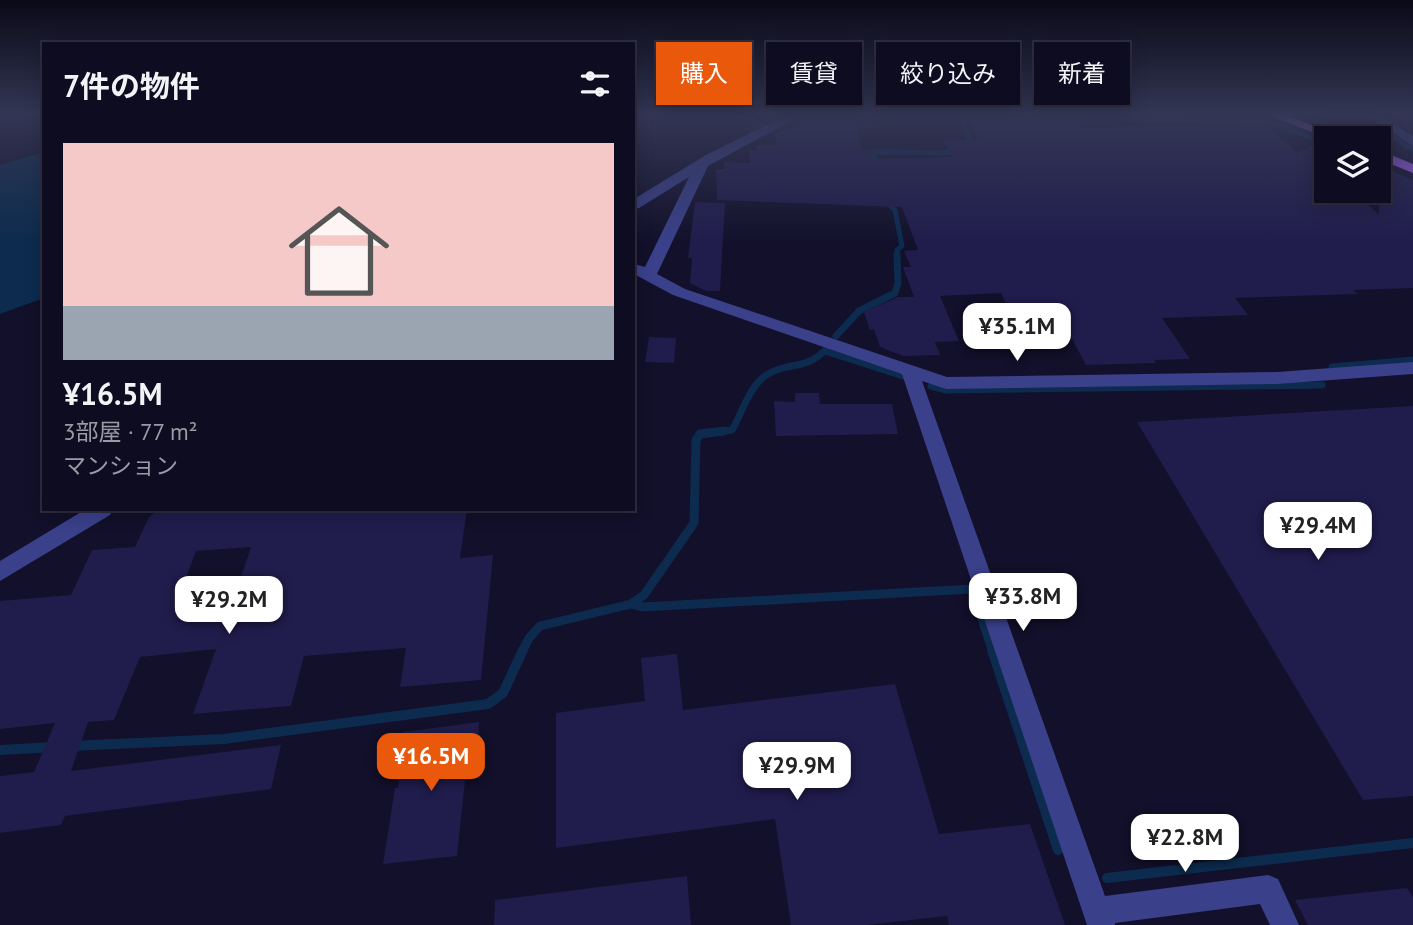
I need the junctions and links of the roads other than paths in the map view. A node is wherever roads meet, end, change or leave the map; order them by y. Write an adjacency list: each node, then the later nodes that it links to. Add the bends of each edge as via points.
1 (711, 158): 3 (street)
2 (1391, 159): 4 (main road)
3 (702, 163): 5 (street); 6 (street)
4 (1413, 169)
5 (635, 204)
6 (641, 272): 8 (street, via 679,292)
7 (1413, 368): 8 (street, via 1277,377 946,383)
8 (909, 370): 11 (street)
9 (100, 511): 10 (street)
10 (0, 572)
11 (1099, 918): 12 (street, via 1268,889)
12 (1285, 925)

